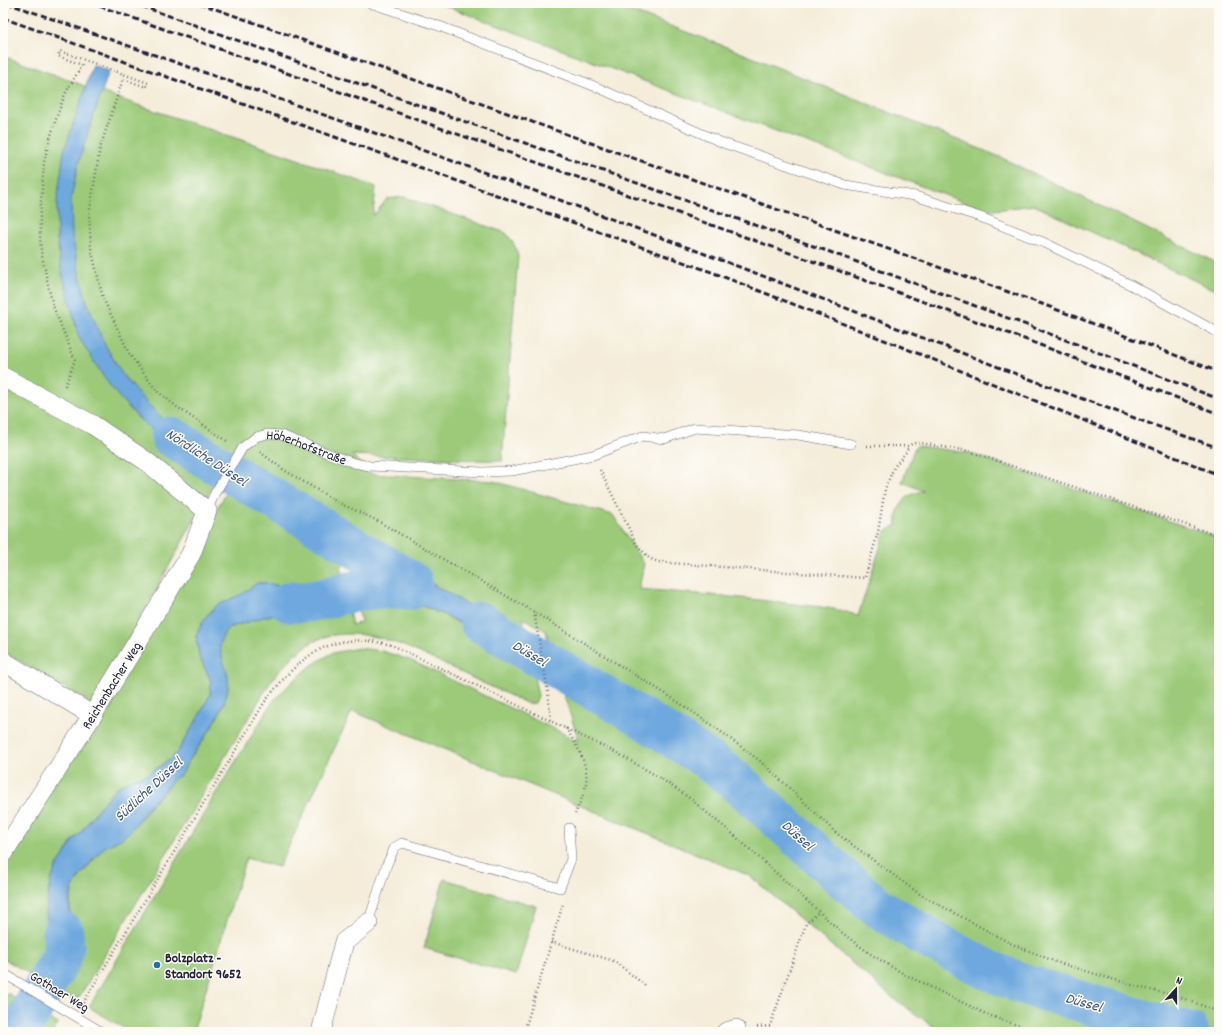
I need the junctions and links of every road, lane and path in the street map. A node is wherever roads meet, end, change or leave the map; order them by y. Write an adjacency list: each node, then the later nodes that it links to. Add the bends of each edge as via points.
1 (370, 3): 2 (lane, via 439,26 594,86 723,144 845,185 915,196 980,217 1045,243 1127,283)
2 (1219, 333)
3 (3, 377): 4 (street)
4 (57, 405): 6 (path, via 75,360 53,306 44,266 40,235 44,162 62,102 82,65 58,56 60,51 148,83 146,87 123,79 99,155 89,215 92,248 103,298 130,355 157,390 206,428 226,440); 9 (street, via 93,425 146,461)
5 (851, 444): 7 (path, via 872,447); 8 (lane, Höherhofstraße, via 798,435 695,428 664,438 643,436)
6 (245, 445): 8 (lane, Höherhofstraße, via 256,437 267,434 281,435 354,463 370,466 482,472 512,471); 9 (lane); 11 (path, via 339,503 376,520)
7 (908, 446): 8 (path, via 894,467 885,489 878,532 865,578 658,562 649,558 637,545); 10 (path, via 921,443 968,451)
8 (593, 455)
9 (207, 510): 17 (street, Reichenbacher Weg, via 191,554 92,716)
10 (1219, 536)
11 (534, 612): 14 (path); 24 (path, via 712,725 760,761 836,833 921,895 1010,943 1056,962 1177,996)
12 (3, 660): 13 (street)
13 (82, 709)
14 (551, 720): 15 (path); 25 (path, via 388,644 349,640 333,644 308,656 294,667 264,703 83,1002)
15 (566, 728): 16 (path, via 584,763 586,784); 19 (path, via 617,753 688,797)
16 (570, 828): 18 (lane, via 571,859)
17 (3, 853)
18 (560, 888): 20 (lane, via 402,843 394,847); 21 (path, via 565,899)
19 (819, 912): 26 (path, via 806,924 770,1026); 30 (path, via 851,940 904,974 988,1015)
20 (368, 923): 28 (street, via 344,942)
21 (552, 942): 23 (path, via 614,961); 29 (path)
22 (3, 973): 25 (lane, Gothaer Weg)
23 (646, 986)
24 (1219, 1012)
25 (69, 1013): 27 (lane, Gothaer Weg)
26 (731, 1031)
27 (102, 1032)
28 (320, 1032)
29 (524, 1032)
30 (1037, 1032)

